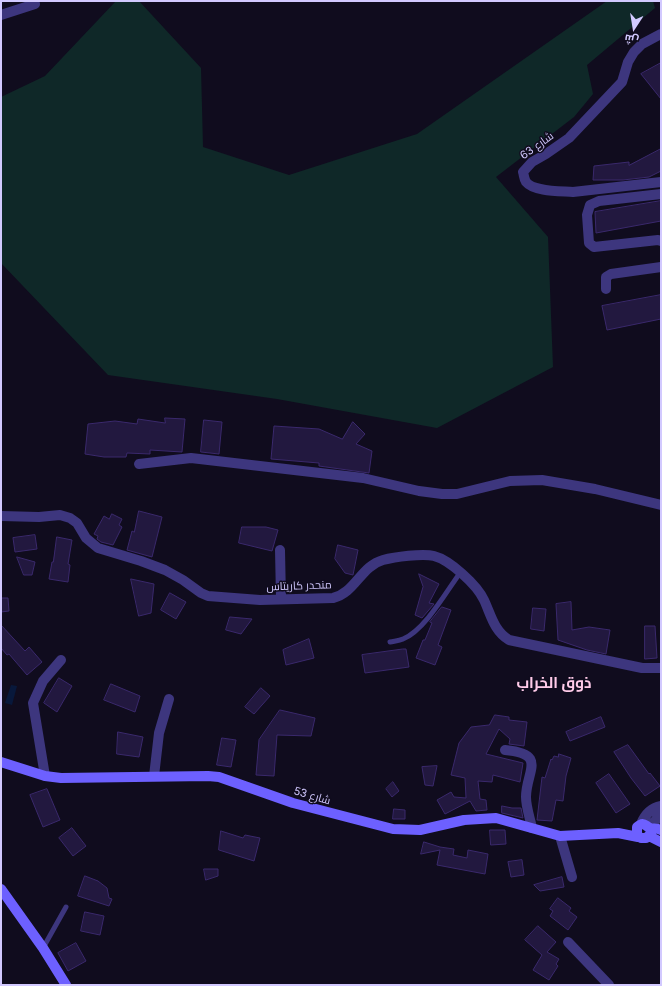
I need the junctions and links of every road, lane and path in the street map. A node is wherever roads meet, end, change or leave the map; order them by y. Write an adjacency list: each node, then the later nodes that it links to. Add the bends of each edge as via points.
1 (35, 4): 2 (street)
2 (1, 15)
3 (661, 34): 4 (street, شارع 63, via 642,44 634,52 622,82 569,138 532,162 523,172 526,182 532,186 573,192)
4 (661, 182)
5 (661, 194): 6 (street, via 600,201 590,205 587,215 589,243 594,247)
6 (661, 241)
7 (661, 267): 8 (street, via 608,276)
8 (606, 289)
9 (139, 464): 10 (street, via 191,458 363,478 442,494 457,494 510,481 542,480 595,488)
10 (661, 505)
11 (1, 516): 14 (street, منحدر كاريتاس, via 65,516 75,520 86,538 98,548 165,570 208,596 249,600)
12 (280, 550): 14 (street)
13 (460, 573): 14 (street, منحدر كاريتاس, via 445,561 433,556 390,559 368,568 346,593 340,596); 15 (lane, via 416,631 403,640); 17 (street, منحدر كاريتاس, via 474,584 497,630 509,640 642,668)
14 (281, 599)
15 (390, 642)
16 (61, 660): 21 (street, via 42,682 33,703)
17 (661, 668)
18 (170, 699): 22 (street, via 159,733)
19 (505, 750): 25 (street, via 523,753 531,761 532,769 526,798)
20 (1, 762): 21 (street, شارع 53)
21 (45, 776): 22 (street, شارع 53)
22 (154, 776): 25 (street, شارع 53, via 224,778 293,803 393,829 420,830 483,818 504,819)
23 (661, 807): 24 (street); 24 (street, via 651,810 643,819)
24 (649, 826): 26 (street, شارع 53); 27 (street, شارع 53, via 627,827); 27 (street, شارع 53, via 636,832 638,836); 29 (street)
25 (532, 828): 28 (street, شارع 53)
26 (661, 830)
27 (618, 833): 28 (street, شارع 53)
28 (560, 836): 30 (street)
29 (661, 842)
30 (572, 877)
31 (1, 889): 34 (street)
32 (66, 907): 34 (lane)
33 (568, 942): 36 (street)
34 (43, 948): 35 (street)
35 (66, 985)
36 (609, 985)

